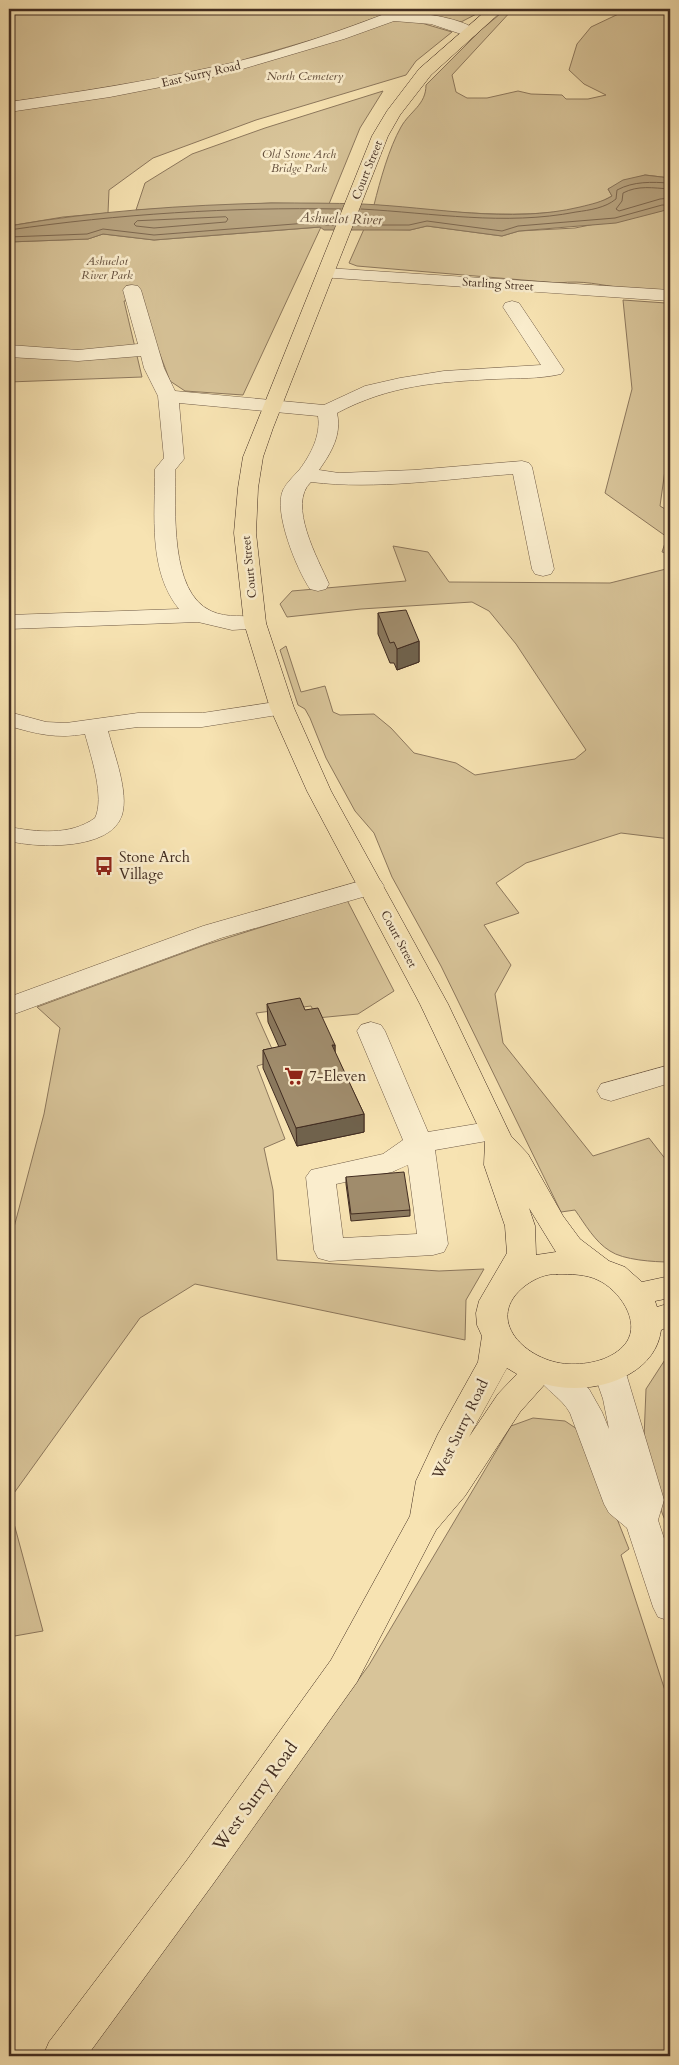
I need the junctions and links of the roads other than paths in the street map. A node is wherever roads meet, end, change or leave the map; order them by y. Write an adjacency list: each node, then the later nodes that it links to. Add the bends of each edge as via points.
1 (411, 9): 3 (street, East Surry Road)
2 (497, 9): 4 (main road, Court Street)
3 (387, 16): 4 (street, East Surry Road, via 426,17); 5 (street, East Surry Road, via 339,36 222,70 110,92)
4 (470, 32): 6 (main road, Court Street, via 425,72 393,114 380,136)
5 (9, 107)
6 (326, 273): 8 (street, Starling Street); 13 (main road, Court Street)
7 (132, 290): 10 (street)
8 (670, 296)
9 (512, 307): 14 (street, via 554,370 402,383 369,392)
10 (147, 349): 11 (street, via 87,357); 12 (street, via 159,382)
11 (9, 351)
12 (168, 396): 13 (street); 18 (street, via 174,459 165,469 168,564 178,594)
13 (271, 406): 14 (street); 20 (main road, Court Street, via 253,457 248,488 245,532)
14 (327, 411): 15 (street, via 329,430 325,446)
15 (306, 475): 16 (street, via 339,479 396,477 522,467); 17 (street, via 296,484 292,494 293,513)
16 (543, 569)
17 (318, 584)
18 (200, 615): 19 (street); 20 (street, via 216,621)
19 (9, 622)
20 (255, 623): 21 (main road, Court Street)
21 (282, 708): 23 (street, via 202,720 138,720); 25 (main road, Court Street, via 318,791)
22 (9, 719): 23 (street, via 45,729)
23 (95, 727): 24 (street, via 111,795 106,822 91,831 67,837 27,838)
24 (9, 834)
25 (371, 886): 26 (street, via 212,932); 30 (main road, Court Street, via 434,1004)
26 (9, 1007)
27 (370, 1031): 31 (street)
28 (670, 1074): 29 (street)
29 (610, 1091)
30 (496, 1136): 31 (street); 32 (main road, Court Street, via 518,1161 551,1222 570,1247); 33 (main road, Court Street, via 499,1165 520,1226 522,1253)
31 (419, 1143): 31 (street, via 392,1162 322,1177 328,1250 433,1244)
32 (596, 1267): 33 (main road, via 545,1264 521,1272); 35 (main road, via 619,1278)
33 (504, 1286): 37 (main road, via 494,1302 492,1319)
34 (670, 1287): 35 (main road)
35 (636, 1294): 36 (main road, via 646,1313)
36 (658, 1319): 38 (main road, via 637,1351 622,1365)
37 (497, 1337): 39 (main road, via 510,1354); 41 (main road, West Surry Road, via 494,1362 454,1434 433,1481)
38 (609, 1370): 39 (main road, via 577,1378); 40 (street, via 648,1500)
39 (545, 1373): 40 (street, via 572,1392 582,1405 621,1504); 41 (main road, West Surry Road, via 509,1403 453,1487)
40 (641, 1520): 42 (street)
41 (424, 1521): 43 (main road, West Surry Road, via 344,1671)
42 (670, 1607)
43 (63, 2056)

